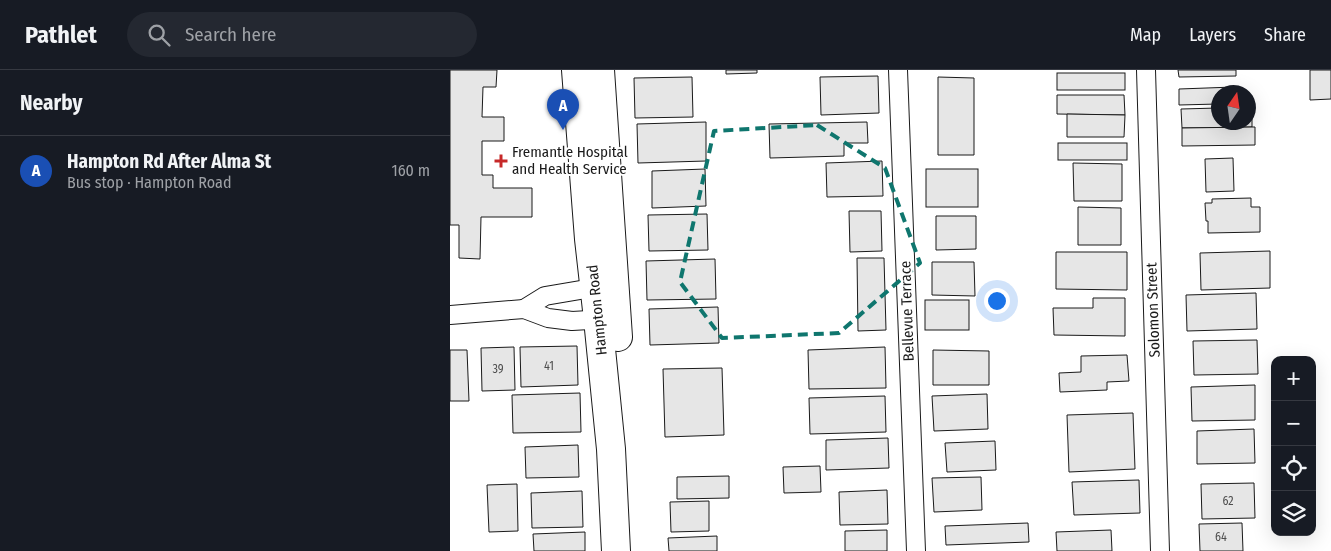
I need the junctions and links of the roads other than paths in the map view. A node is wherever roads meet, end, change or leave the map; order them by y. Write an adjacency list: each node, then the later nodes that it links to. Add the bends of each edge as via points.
1 (576, 70): 5 (main road, Hampton Road, via 589,239)
2 (600, 70): 5 (main road, Hampton Road)
3 (898, 70): 11 (street, Bellevue Terrace)
4 (1146, 70): 12 (street, Solomon Street)
5 (604, 286): 6 (street, via 545,296); 8 (main road, Hampton Road)
6 (524, 309): 7 (street); 8 (street, via 548,318 572,321)
7 (450, 314)
8 (608, 319): 9 (main road, Hampton Road); 10 (main road, Hampton Road)
9 (616, 551)
10 (632, 551)
11 (916, 551)
12 (1160, 551)

